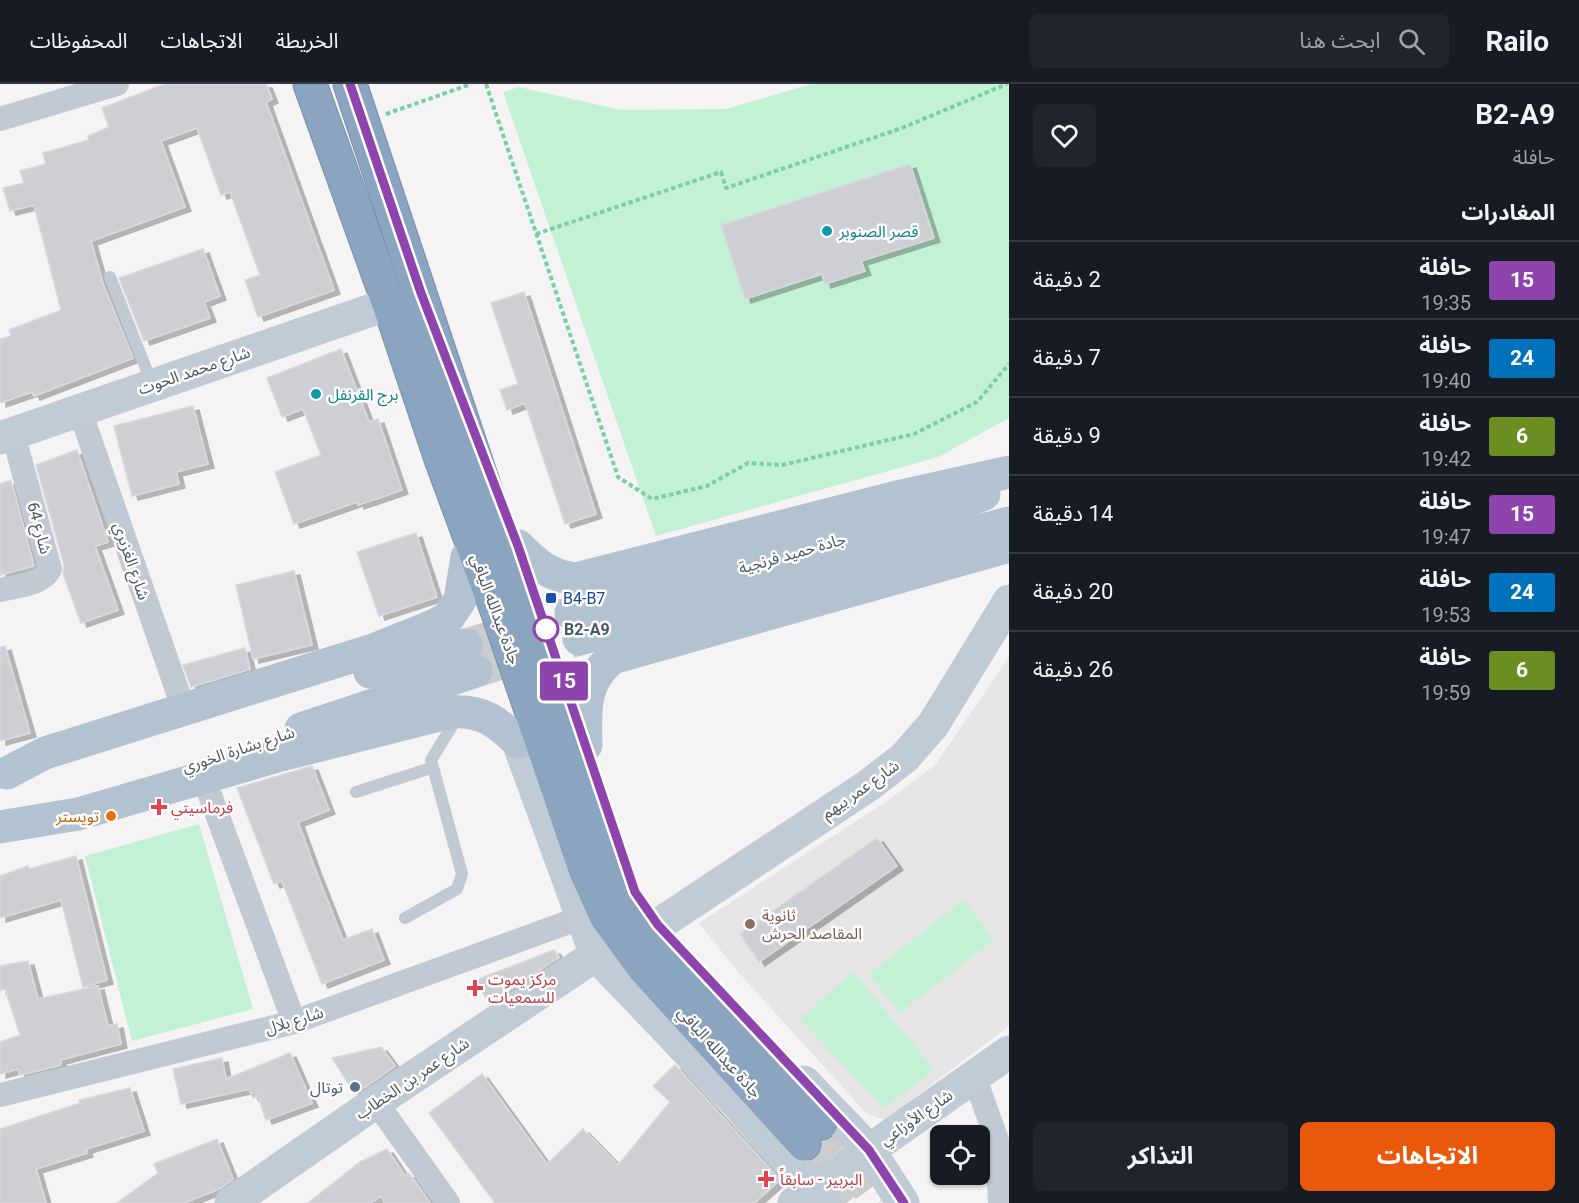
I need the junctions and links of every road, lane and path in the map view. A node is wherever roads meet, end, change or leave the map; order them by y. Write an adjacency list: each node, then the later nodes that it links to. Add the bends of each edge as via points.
1 (117, 84): 7 (street)
2 (310, 84): 12 (highway, جادة عبدالله اليافي)
3 (350, 84): 8 (highway, جادة عبدالله اليافي)
4 (471, 84): 8 (path)
5 (486, 84): 9 (path)
6 (1007, 84): 9 (path, via 902,128 726,188 721,172)
7 (0, 119)
8 (363, 122): 11 (highway, جادة عبدالله اليافي)
9 (536, 234): 13 (path, via 618,477 652,499 706,486 747,463 782,465 914,434 977,402)
10 (110, 277): 14 (lane)
11 (421, 293): 21 (highway); 44 (highway, جادة عبدالله اليافي, via 616,881 637,918)
12 (389, 304): 14 (street, شارع محمد الحوت); 17 (highway, جادة عبدالله اليافي)
13 (1009, 364)
14 (152, 384): 15 (street, شارع محمد الحوت)
15 (80, 411): 16 (street, شارع محمد الحوت); 26 (street, شارع الغزيري)
16 (6, 436): 24 (street, شارع 64, via 50,569 34,581)
17 (441, 459): 23 (highway); 44 (highway, جادة عبدالله اليافي, via 585,869 606,916 644,968)
18 (1009, 472): 21 (main road, via 576,579 544,570)
19 (1009, 480): 20 (main road, جادة حميد فرنجية, via 958,506 575,626)
20 (1009, 523)
21 (518, 546): 29 (highway)
22 (1009, 546): 29 (main road, via 612,658 600,668 588,690)
23 (467, 557): 26 (main road, via 460,600 448,618 373,650); 28 (highway)
24 (0, 590)
25 (1009, 601): 37 (street, شارع عمر بيهم, via 933,725 904,758)
26 (184, 710): 31 (main road, via 45,753)
27 (461, 711): 28 (main road, via 487,716); 30 (lane, via 434,752); 32 (main road, via 292,752)
28 (518, 742): 36 (street, جادة عبدالله اليافي)
29 (586, 745): 37 (street, جادة عبدالله اليافي, via 635,892)
30 (431, 768): 33 (lane); 35 (lane, via 462,874 461,884 458,890)
31 (3, 774): 34 (main road, شارع بشارة الخوري, via 471,658)
32 (204, 779): 34 (main road, via 78,814); 39 (street)
33 (356, 792)
34 (0, 827)
35 (405, 918)
36 (580, 918): 38 (street, جادة عبدالله اليافي); 39 (street, شارع بلال)
37 (658, 925): 44 (street, جادة عبدالله اليافي)
38 (596, 955): 43 (street, شارع عمر بن الخطاب); 44 (street, جادة عبدالله اليافي)
39 (294, 1022): 42 (street, شارع بلال)
40 (1009, 1052): 41 (street, شارع الأوزاعي)
41 (974, 1076): 45 (street, شارع الأوزاعي); 50 (street, via 997,1140)
42 (0, 1095)
43 (376, 1102): 47 (street, شارع عمر بن الخطاب); 48 (street)
44 (811, 1135): 45 (street, جادة عبدالله اليافي); 46 (street, جادة عبدالله اليافي)
45 (869, 1150): 46 (street, شارع الأوزاعي); 49 (street, جادة عبدالله اليافي)
46 (811, 1199)
47 (231, 1203)
48 (448, 1203)
49 (903, 1203)
50 (1000, 1203)

